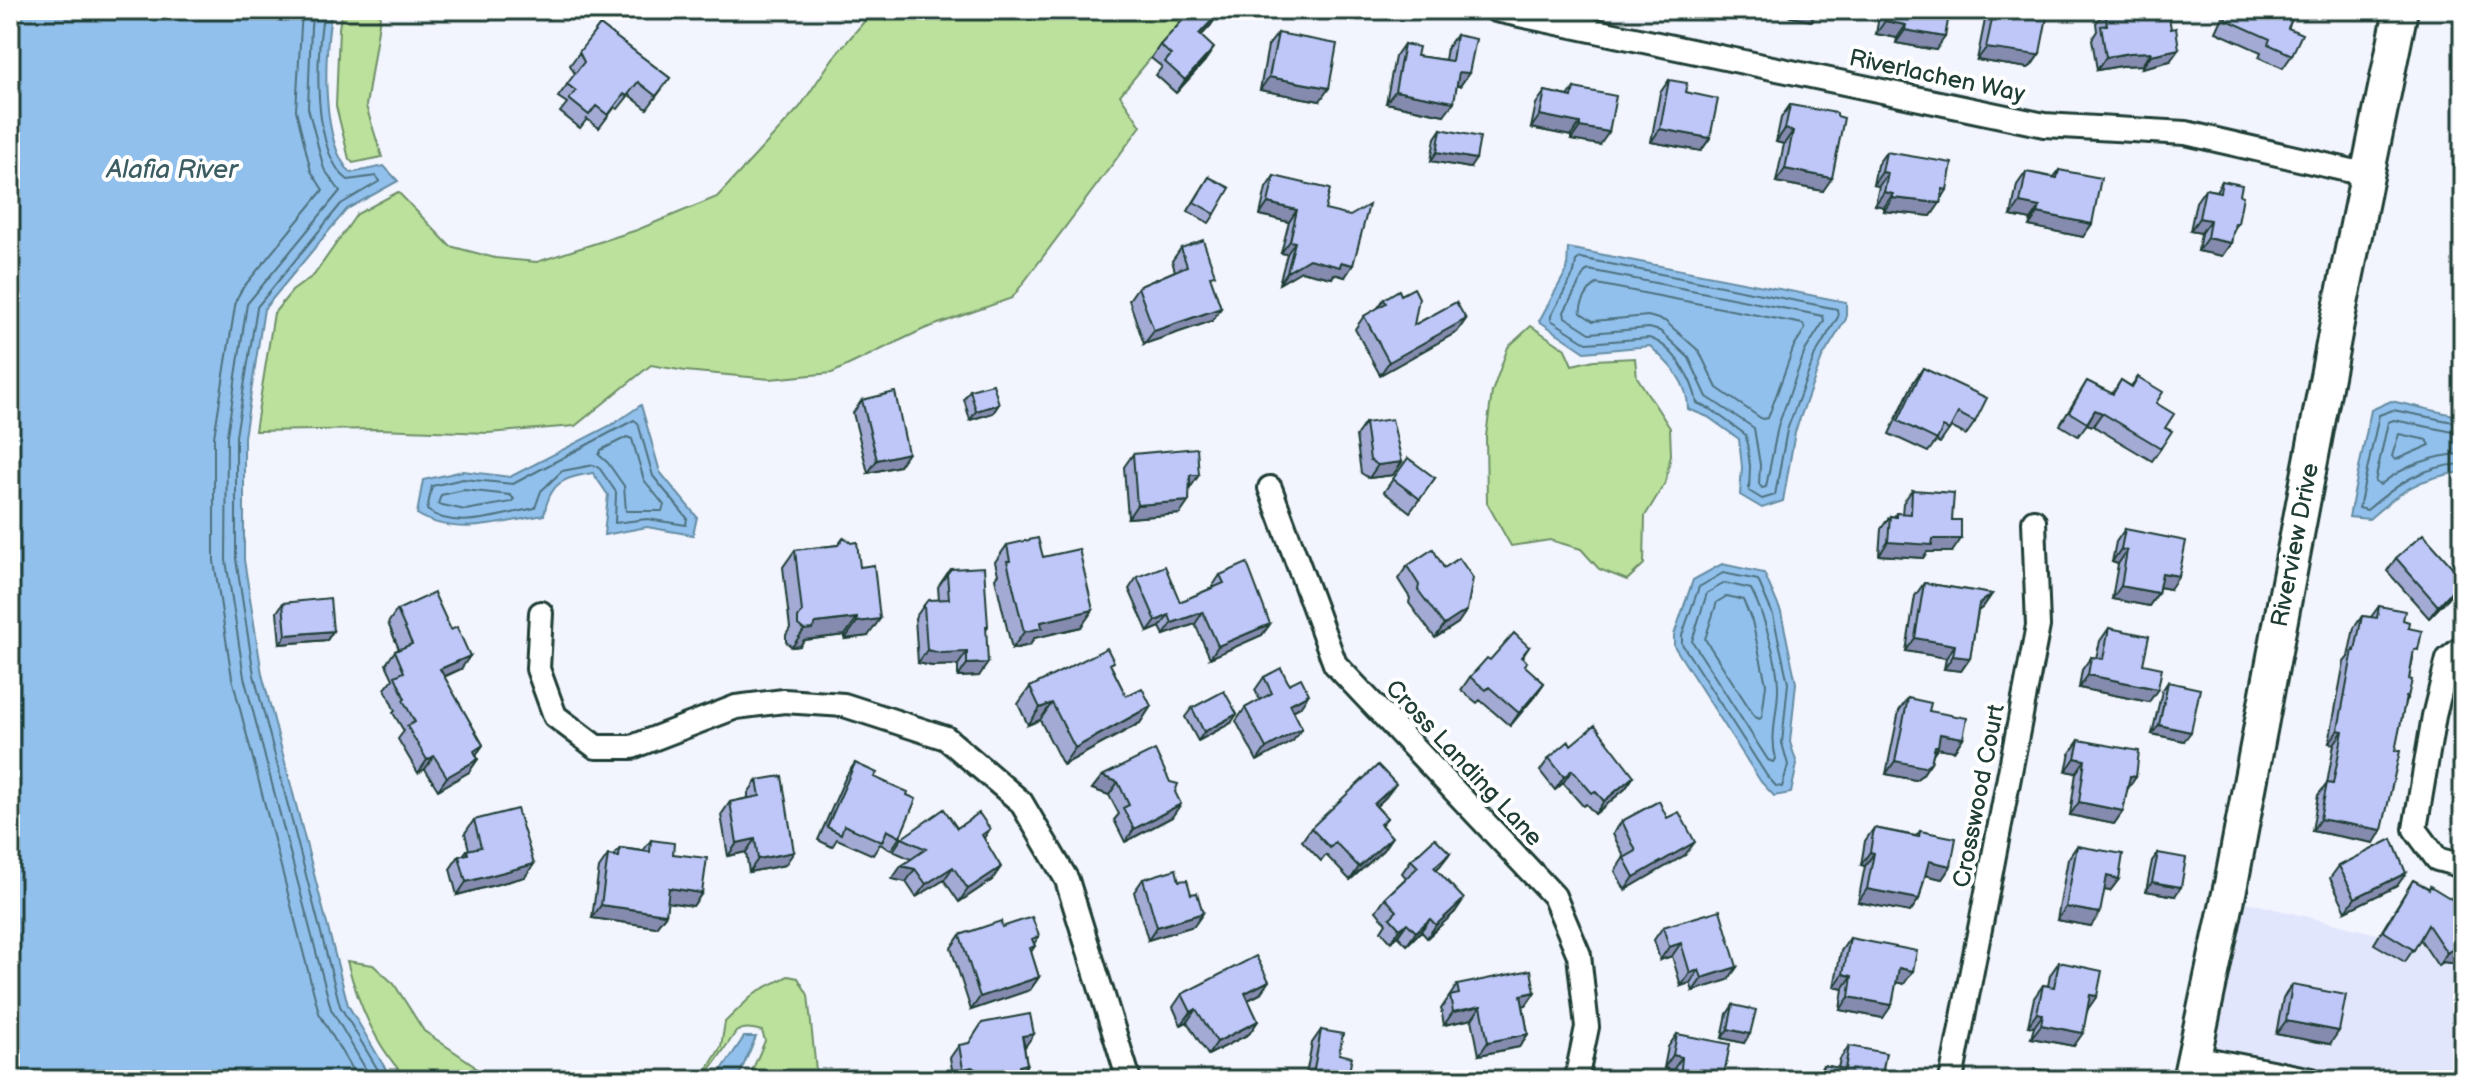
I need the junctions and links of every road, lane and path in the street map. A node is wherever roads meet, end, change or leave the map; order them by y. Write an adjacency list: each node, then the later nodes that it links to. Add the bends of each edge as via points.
1 (1496, 10): 3 (street, Riverlachen Way, via 2044,125 2186,133)
2 (2401, 10): 3 (street, Riverview Drive)
3 (2369, 175): 9 (street, Riverview Drive)
4 (1270, 488): 11 (street, Cross Landing Lane, via 1335,664 1554,896 1579,955 1587,1027)
5 (2034, 521): 12 (street, Crosswood Court, via 2038,626)
6 (541, 613): 10 (street, via 538,669 555,716 596,747 632,747 736,707 784,701 844,705 946,738 1021,802 1067,880)
7 (2463, 647): 8 (street, via 2448,659 2415,829 2437,859)
8 (2463, 866)
9 (2191, 1069): 13 (street)
10 (1129, 1080)
11 (1576, 1080)
12 (1951, 1080)
13 (2312, 1080)

